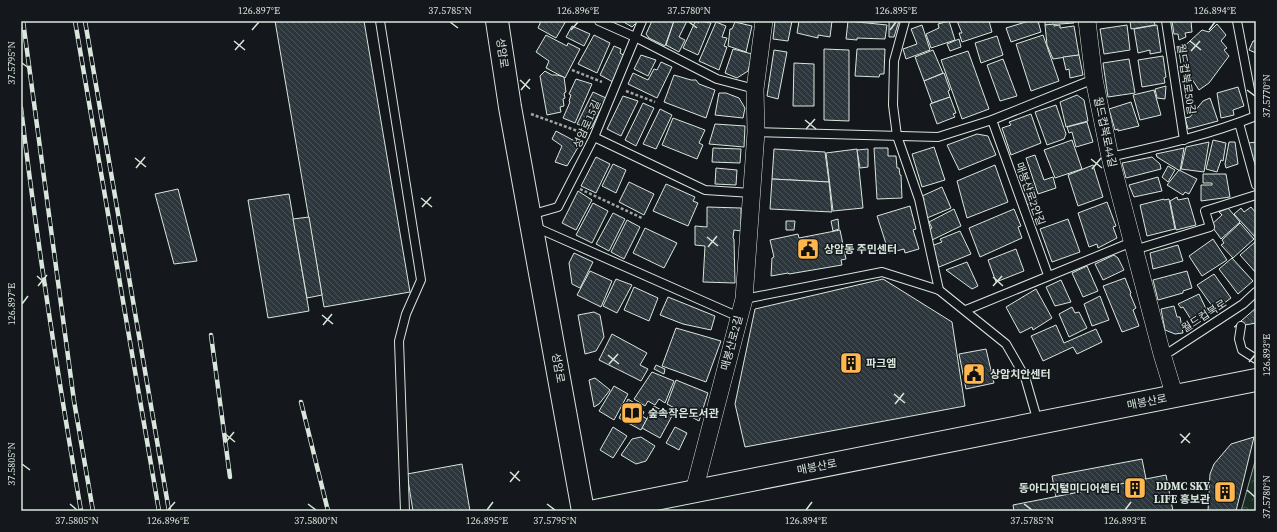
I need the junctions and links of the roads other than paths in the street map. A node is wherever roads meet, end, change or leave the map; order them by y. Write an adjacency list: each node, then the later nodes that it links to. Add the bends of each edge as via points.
1 (380, 21): 39 (lane, via 421,280 406,314 399,341)
2 (497, 21): 24 (main road, 성암로, via 510,107)
3 (600, 21): 10 (lane)
4 (642, 21): 10 (lane, 성암로15길)
5 (764, 21): 12 (street, 매봉산로2길)
6 (905, 21): 18 (lane, via 894,61 893,105)
7 (1087, 21): 11 (street, 월드컵북로44길)
8 (1166, 21): 19 (lane, 월드컵북로50길)
9 (1237, 21): 13 (lane)
10 (636, 37): 12 (lane, via 717,79); 17 (lane, 성암로15길)
11 (1094, 79): 14 (lane); 20 (street, 월드컵북로44길)
12 (755, 89): 16 (street, 매봉산로2길)
13 (1255, 116): 15 (lane)
14 (992, 120): 18 (lane, via 938,137); 26 (lane, 매봉산로2안길)
15 (1239, 123): 19 (lane); 21 (lane)
16 (756, 132): 18 (lane); 22 (street, 매봉산로2길)
17 (594, 136): 22 (lane, via 704,190); 24 (lane, 성암로15길, via 558,207)
18 (897, 136): 27 (lane, via 919,199)
19 (1184, 140): 20 (lane)
20 (1110, 157): 25 (street, 월드컵북로44길)
21 (1256, 185)
22 (752, 193): 29 (street, 매봉산로2길)
23 (1256, 195): 25 (lane, via 1205,211 1210,227)
24 (532, 220): 31 (lane); 40 (main road, 성암로)
25 (1133, 246): 26 (lane); 33 (street, 월드컵북로44길)
26 (1048, 275): 30 (lane)
27 (939, 290): 29 (lane, via 882,272); 30 (lane)
28 (1256, 292): 33 (lane, 월드컵북로, via 1243,304 1171,351)
29 (744, 299): 31 (street, 매봉산로2길)
30 (966, 310): 37 (lane, via 1006,344 1025,377)
31 (739, 317): 38 (street, 매봉산로2길)
32 (1241, 326): 34 (lane, via 1239,339 1242,350)
33 (1162, 354): 36 (street, 월드컵북로44길)
34 (1256, 359)
35 (1256, 380): 36 (main road, 매봉산로)
36 (1175, 397): 37 (main road, 매봉산로)
37 (1039, 422): 38 (main road, 매봉산로)
38 (694, 491): 41 (main road, 매봉산로)
39 (405, 511)
40 (583, 511)
41 (595, 511)

